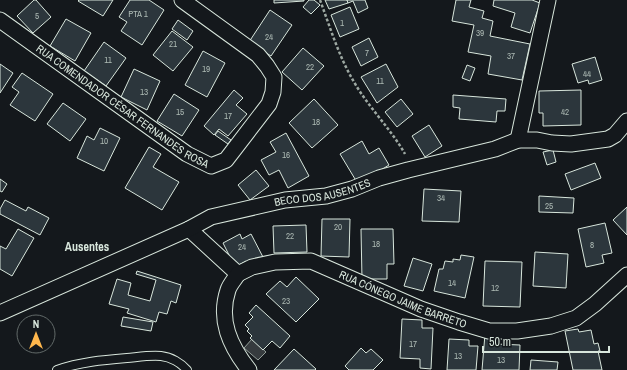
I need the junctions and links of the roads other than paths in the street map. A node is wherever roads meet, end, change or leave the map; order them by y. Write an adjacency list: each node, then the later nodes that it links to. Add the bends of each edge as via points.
1 (182, 0): 3 (street, RUA COMENDADOR CÉSAR FERNANDES ROSA, via 258,55 274,77 269,104 226,160 211,166 187,154)
2 (548, 0): 5 (street)
3 (0, 20)
4 (627, 122): 5 (street, via 615,135 600,141 571,144)
5 (518, 140): 6 (street, BECO DOS AUSENTES, via 495,149 379,178 326,196 285,200 211,217)
6 (190, 229): 7 (street); 9 (street, BECO DOS AUSENTES)
7 (238, 274): 8 (street, RUA CÓNEGO JAIME BARRETO, via 252,267 275,262 311,261 421,309 489,331 551,326 576,318); 12 (street, via 228,289 224,315 227,334)
8 (627, 275)
9 (0, 313)
10 (57, 370): 11 (lane, via 73,364 161,356 176,360)
11 (187, 370)
12 (248, 370)

